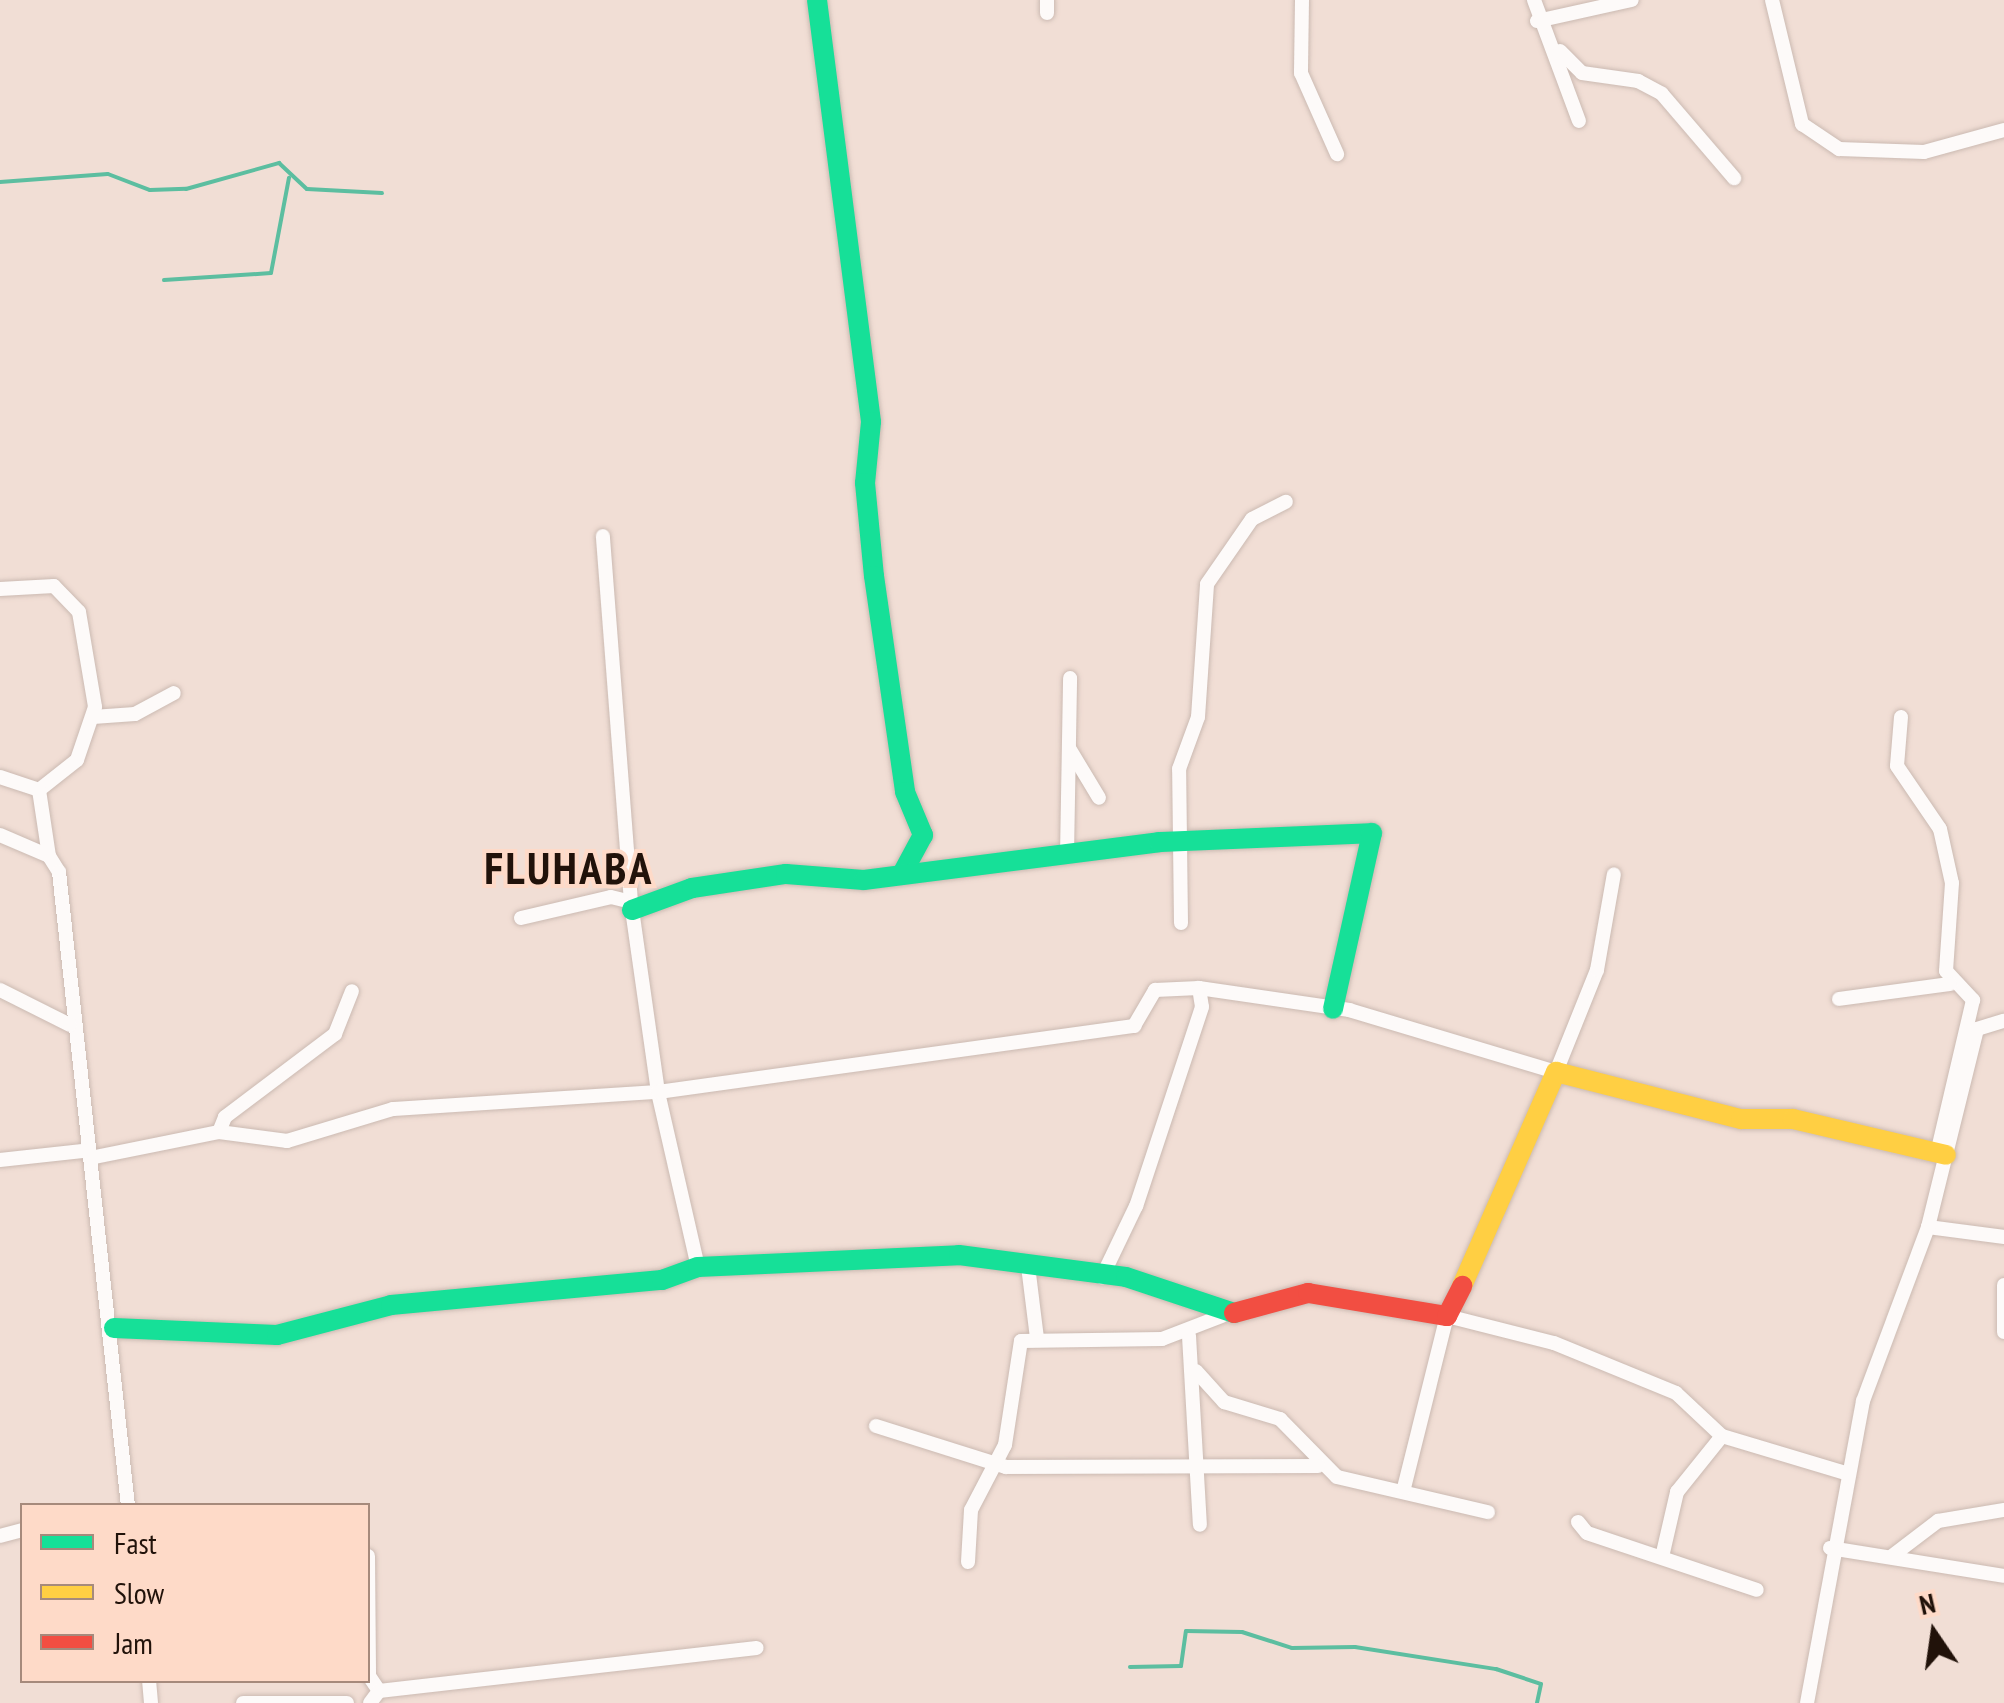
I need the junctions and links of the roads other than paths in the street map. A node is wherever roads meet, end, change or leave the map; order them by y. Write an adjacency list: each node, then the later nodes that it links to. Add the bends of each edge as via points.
1 (817, 0): 27 (street, via 871,422 865,483 874,576 905,792 922,835)
2 (1302, 0): 10 (street, via 1302,74)
3 (1534, 0): 6 (street)
4 (1632, 0): 6 (street)
5 (1772, 0): 9 (street, via 1802,124 1840,148 1924,152)
6 (1537, 22): 7 (street, via 1542,40)
7 (1560, 51): 8 (street); 11 (street, via 1594,78 1638,80 1662,94)
8 (1579, 122)
9 (2004, 130)
10 (1337, 154)
11 (1734, 178)
12 (1286, 502): 24 (street, via 1252,518 1206,584 1198,716 1181,755)
13 (604, 536): 29 (street)
14 (0, 589): 18 (street, via 54,586 74,600)
15 (1070, 678): 19 (street)
16 (174, 693): 18 (street, via 135,714)
17 (1900, 716): 32 (street, via 1897,766 1940,829 1952,883 1942,956)
18 (93, 717): 21 (street, via 77,760)
19 (1068, 748): 22 (street); 26 (street)
20 (0, 776): 21 (street)
21 (39, 790): 25 (street)
22 (1099, 798)
23 (0, 835): 25 (street)
24 (1177, 843): 26 (street); 31 (street); 37 (street, via 1376,837)
25 (49, 856): 39 (street, via 59,872)
26 (1066, 856): 27 (street)
27 (902, 874): 29 (street, via 750,878)
28 (1614, 874): 40 (street, via 1597,970)
29 (631, 906): 30 (street, via 610,897); 41 (street)
30 (521, 918)
31 (1181, 923)
32 (1950, 984): 36 (street); 44 (street, via 1974,1000)
33 (1199, 988): 37 (street); 41 (street, via 1155,990 1134,1026 1052,1042); 50 (street, via 1202,1007 1136,1206)
34 (0, 990): 39 (street)
35 (352, 990): 42 (street, via 335,1034 224,1117)
36 (1839, 999)
37 (1333, 1009): 40 (street)
38 (2004, 1021): 44 (street, via 1978,1029)
39 (70, 1025): 43 (street)
40 (1556, 1072): 44 (street, via 1741,1119 1793,1119); 53 (street, via 1511,1190)
41 (658, 1092): 42 (street, via 393,1109 287,1141); 49 (street)
42 (219, 1132): 43 (street)
43 (87, 1154): 45 (street); 54 (street)
44 (1942, 1154): 46 (street)
45 (0, 1160)
46 (1928, 1227): 47 (street); 64 (street)
47 (2004, 1237)
48 (1028, 1266): 49 (street, via 959,1255); 50 (street); 57 (street)
49 (698, 1267): 54 (street, via 662,1280 390,1304 278,1336)
50 (1102, 1277): 52 (street, via 1126,1277)
51 (2004, 1286): 55 (street)
52 (1222, 1316): 53 (street, via 1308,1293); 56 (street)
53 (1447, 1316): 60 (street, via 1536,1337 1676,1392); 65 (street)
54 (114, 1328): 66 (street)
55 (2004, 1332)
56 (1189, 1336): 57 (street); 58 (street)
57 (1037, 1338): 61 (street, via 1022,1341 1006,1444)
58 (1196, 1371): 62 (street, via 1224,1402 1280,1420); 63 (street)
59 (876, 1426): 61 (street)
60 (1722, 1436): 64 (street); 73 (street, via 1677,1492)
61 (992, 1464): 63 (street); 74 (street, via 970,1510)
62 (1318, 1466): 63 (street); 65 (street)
63 (1193, 1469): 70 (street)
64 (1845, 1473): 71 (street)
65 (1404, 1488): 68 (street)
66 (128, 1503)
67 (2004, 1510): 72 (street, via 1938,1521)
68 (1488, 1512)
69 (1578, 1522): 73 (street, via 1586,1533)
70 (1200, 1525)
71 (1830, 1548): 72 (street); 81 (street)
72 (1892, 1556): 75 (street)
73 (1662, 1557): 76 (street)
74 (968, 1562)
75 (2004, 1576)
76 (1757, 1590)
77 (758, 1648): 78 (street)
78 (374, 1697)
79 (242, 1703): 80 (street)
80 (347, 1703)
81 (1807, 1703)

